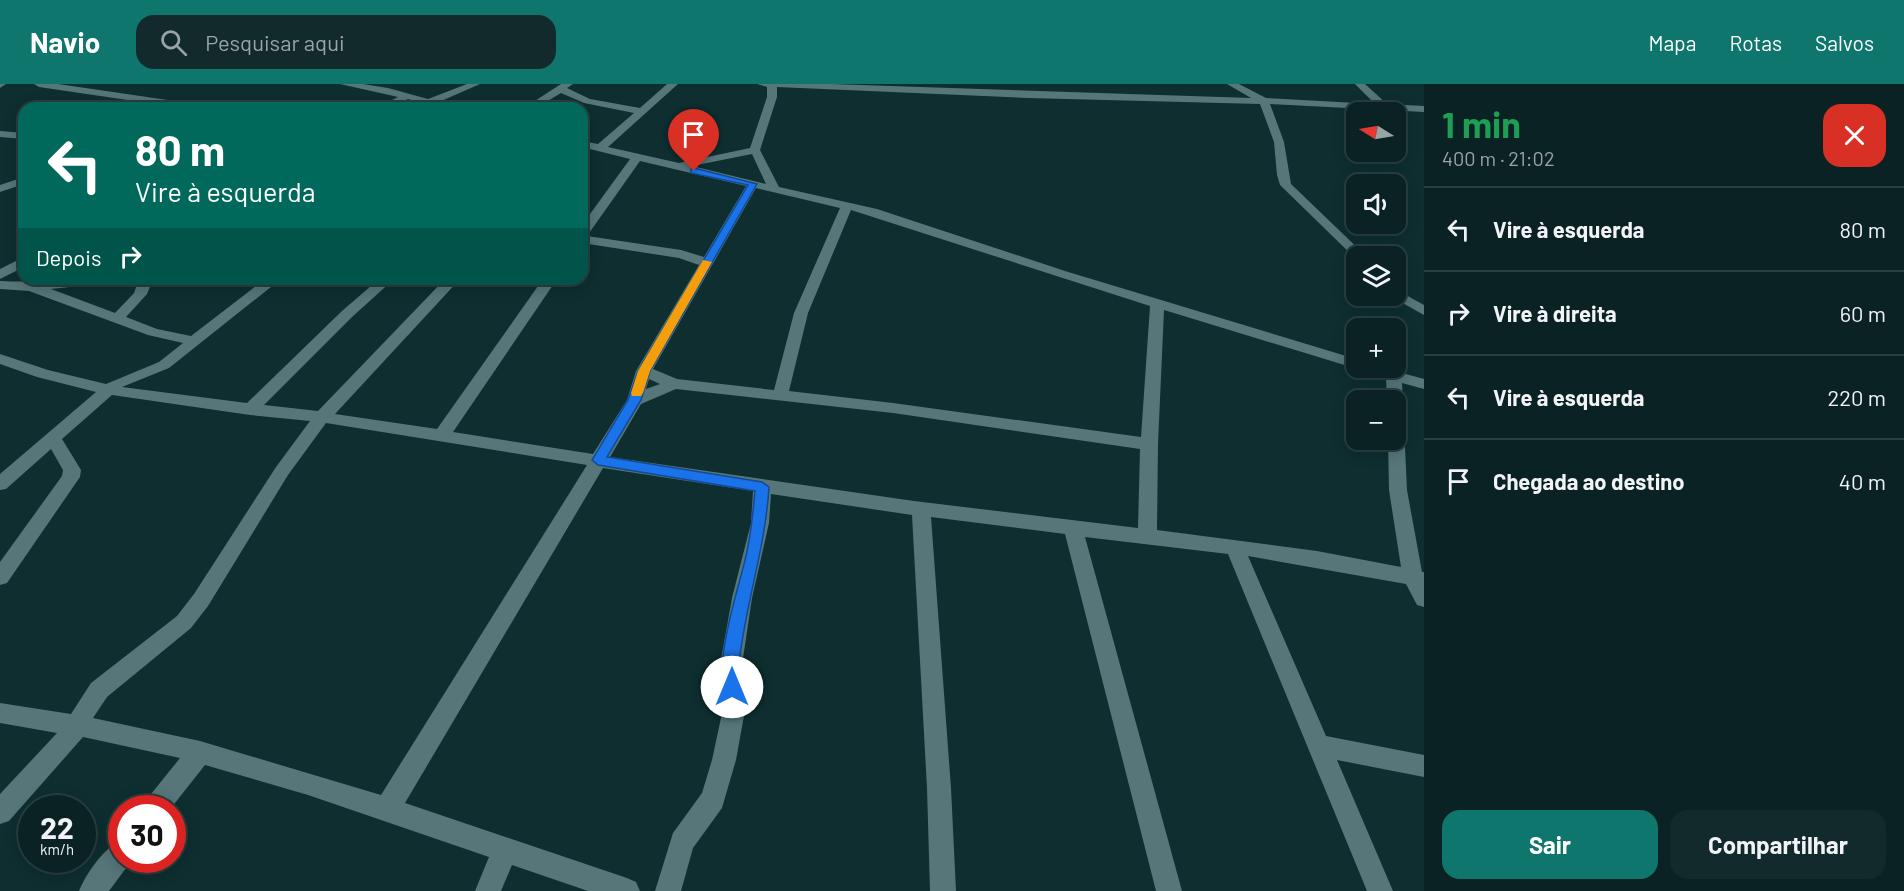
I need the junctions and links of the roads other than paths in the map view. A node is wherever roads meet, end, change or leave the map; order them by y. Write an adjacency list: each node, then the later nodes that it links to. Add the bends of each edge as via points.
1 (39, 84): 20 (street)
2 (345, 84): 16 (street)
3 (475, 84): 22 (street)
4 (673, 84): 29 (street)
5 (914, 84): 14 (street)
6 (986, 84): 15 (street)
7 (1053, 84): 17 (street)
8 (1232, 84): 19 (street)
9 (1360, 84): 24 (street)
10 (767, 85): 12 (street); 34 (street, via 772,97)
11 (564, 86): 23 (street); 29 (street, via 587,101)
12 (826, 86): 14 (street)
13 (1134, 86): 18 (street)
14 (902, 89): 15 (street)
15 (1028, 95): 17 (street)
16 (407, 96): 21 (street); 22 (street)
17 (1072, 96): 18 (street)
18 (1145, 97): 19 (street)
19 (1264, 101): 25 (street); 44 (street, via 1279,141 1281,175 1286,185)
20 (161, 102)
21 (394, 102)
22 (430, 102)
23 (539, 102)
24 (1379, 102)
25 (1346, 105)
26 (1406, 107): 27 (street)
27 (1424, 108)
28 (1406, 110): 30 (street)
29 (642, 111): 33 (street)
30 (1417, 118)
31 (0, 134): 32 (street)
32 (18, 136)
33 (592, 147): 35 (street)
34 (755, 150): 36 (street); 40 (street)
35 (636, 158): 36 (street); 42 (street)
36 (674, 166): 38 (street)
37 (18, 182): 39 (street)
38 (753, 184): 40 (street); 45 (street)
39 (4, 188)
40 (774, 188): 41 (street)
41 (846, 205): 57 (street); 69 (street, via 801,313)
42 (588, 226)
43 (588, 240): 45 (street, via 681,254)
44 (1349, 246)
45 (706, 263): 63 (street)
46 (18, 264): 47 (street)
47 (0, 275)
48 (0, 285): 55 (street)
49 (50, 285): 55 (street)
50 (144, 285): 59 (street)
51 (266, 285): 60 (street)
52 (380, 285): 71 (street)
53 (447, 285): 72 (street)
54 (546, 285): 73 (street)
55 (31, 287): 59 (street)
56 (1406, 300): 58 (street)
57 (1157, 304): 62 (street); 75 (street)
58 (1424, 311)
59 (117, 319): 60 (street)
60 (193, 341): 68 (street, via 164,365)
61 (0, 359): 68 (street, via 32,372)
62 (1346, 361)
63 (644, 371): 66 (street); 70 (street)
64 (1394, 378): 84 (street, via 1398,490)
65 (1404, 378): 67 (street)
66 (674, 384): 69 (street); 70 (street)
67 (1424, 384)
68 (109, 388): 71 (street); 74 (street)
69 (780, 396): 75 (street)
70 (634, 400): 76 (street)
71 (250, 410): 72 (street)
72 (322, 417): 73 (street); 87 (street, via 282,471 189,616 99,690 82,712)
73 (441, 436): 76 (street)
74 (53, 438): 77 (street); 83 (street, via 72,470 71,477)
75 (1149, 444): 81 (street)
76 (598, 460): 78 (street); 92 (street)
77 (0, 484)
78 (762, 487): 79 (street); 99 (street, via 760,523 741,598 731,665 736,699 727,748 713,799 682,842)
79 (921, 508): 80 (street); 100 (street)
80 (1073, 529): 81 (street); 101 (street)
81 (1147, 537): 82 (street)
82 (1235, 548): 84 (street); 88 (street)
83 (0, 577)
84 (1418, 579): 85 (street)
85 (1424, 599)
86 (0, 713): 87 (street)
87 (79, 725): 89 (street); 93 (street)
88 (1320, 746): 90 (street); 102 (street)
89 (200, 752): 91 (street); 92 (street)
90 (1424, 766)
91 (166, 795)
92 (387, 809): 94 (street)
93 (0, 812)
94 (505, 850): 97 (street); 98 (street)
95 (108, 871): 96 (street)
96 (92, 891)
97 (488, 891)
98 (627, 891)
99 (668, 891)
100 (943, 891)
101 (1169, 891)
102 (1380, 891)

